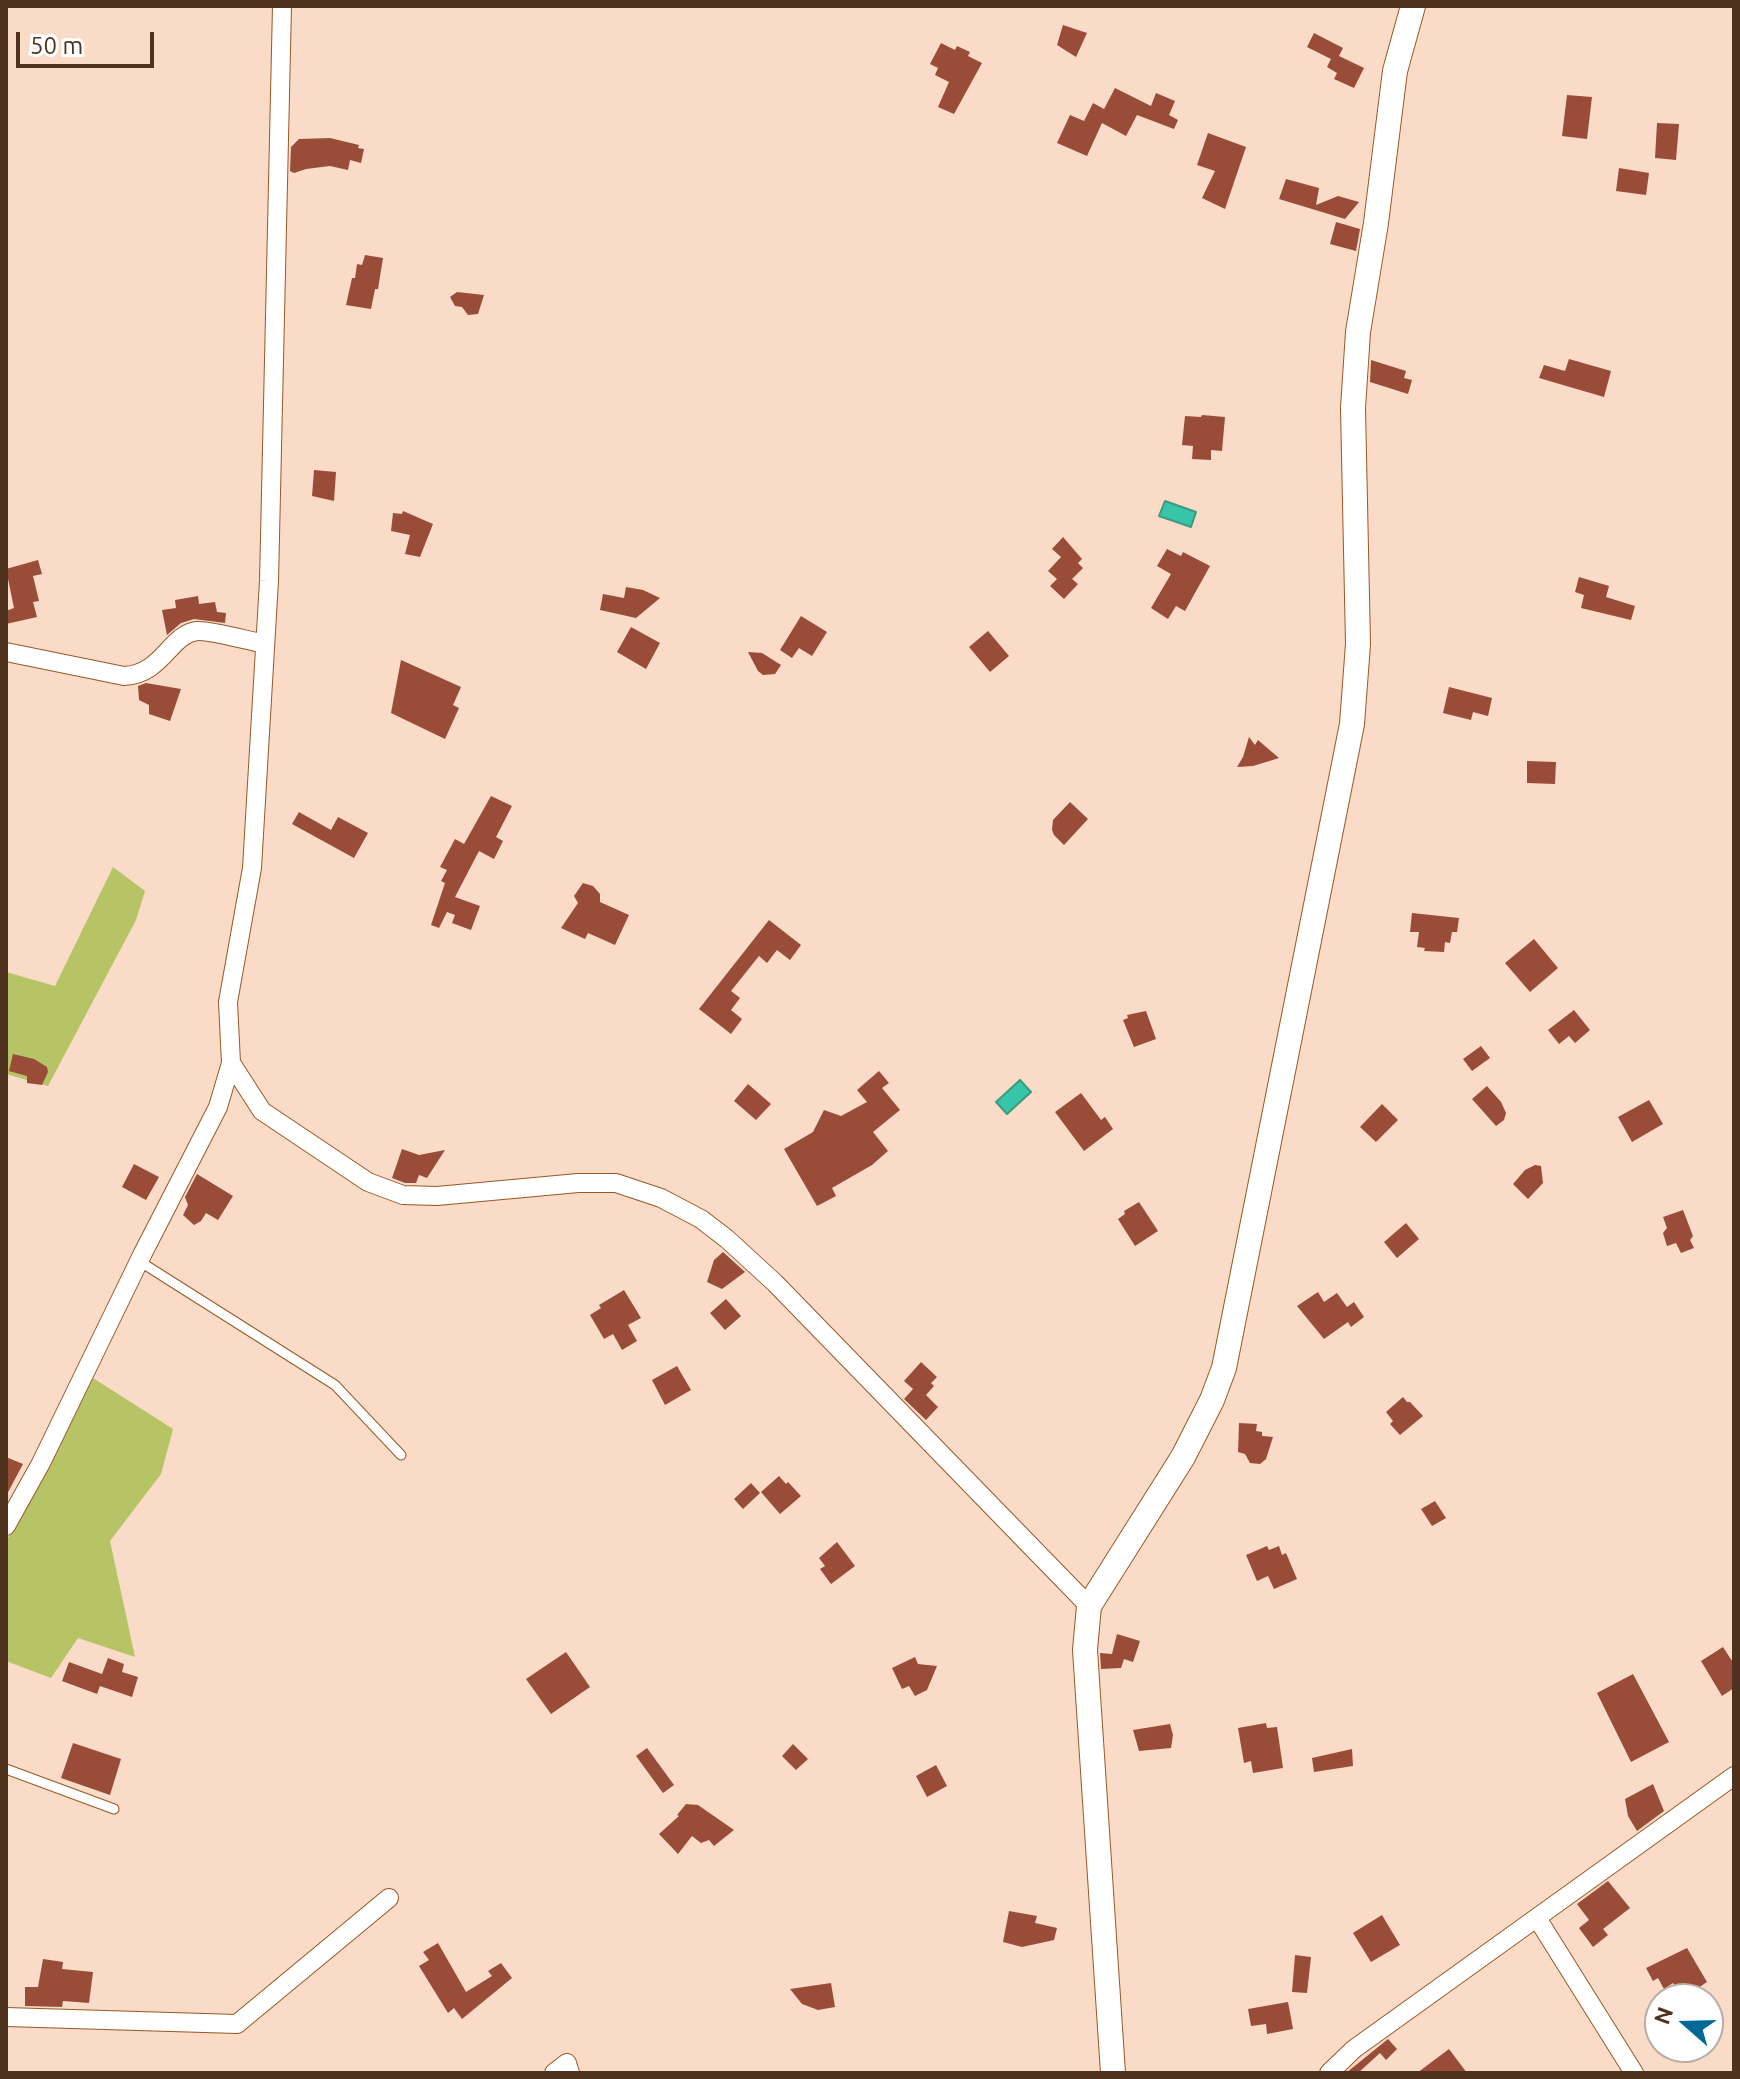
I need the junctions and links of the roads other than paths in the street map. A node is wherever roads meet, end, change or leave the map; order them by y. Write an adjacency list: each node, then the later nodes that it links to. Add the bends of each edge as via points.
1 (282, 6): 3 (street)
2 (1413, 6): 9 (main road, via 1395,71 1358,332 1353,408 1358,644 1354,711 1275,1121 1220,1378 1183,1457)
3 (265, 644): 4 (street, via 196,631 137,676); 5 (street, via 252,868 228,1002)
4 (6, 652)
5 (231, 1063): 6 (street, via 218,1107); 9 (street, via 262,1111 368,1182 403,1195 616,1183 701,1219 775,1283)
6 (139, 1261): 7 (lane, via 335,1385); 8 (street)
7 (401, 1455)
8 (6, 1526)
9 (1089, 1606): 18 (main road, via 1085,1650)
10 (6, 1769): 12 (lane)
11 (1734, 1776): 14 (street)
12 (114, 1809)
13 (389, 1898): 15 (street, via 237,2024)
14 (1537, 1918): 19 (street, via 1354,2049); 20 (street)
15 (6, 2017)
16 (554, 2073): 17 (street, via 567,2063)
17 (570, 2073)
18 (1113, 2073)
19 (1329, 2073)
20 (1634, 2073)

